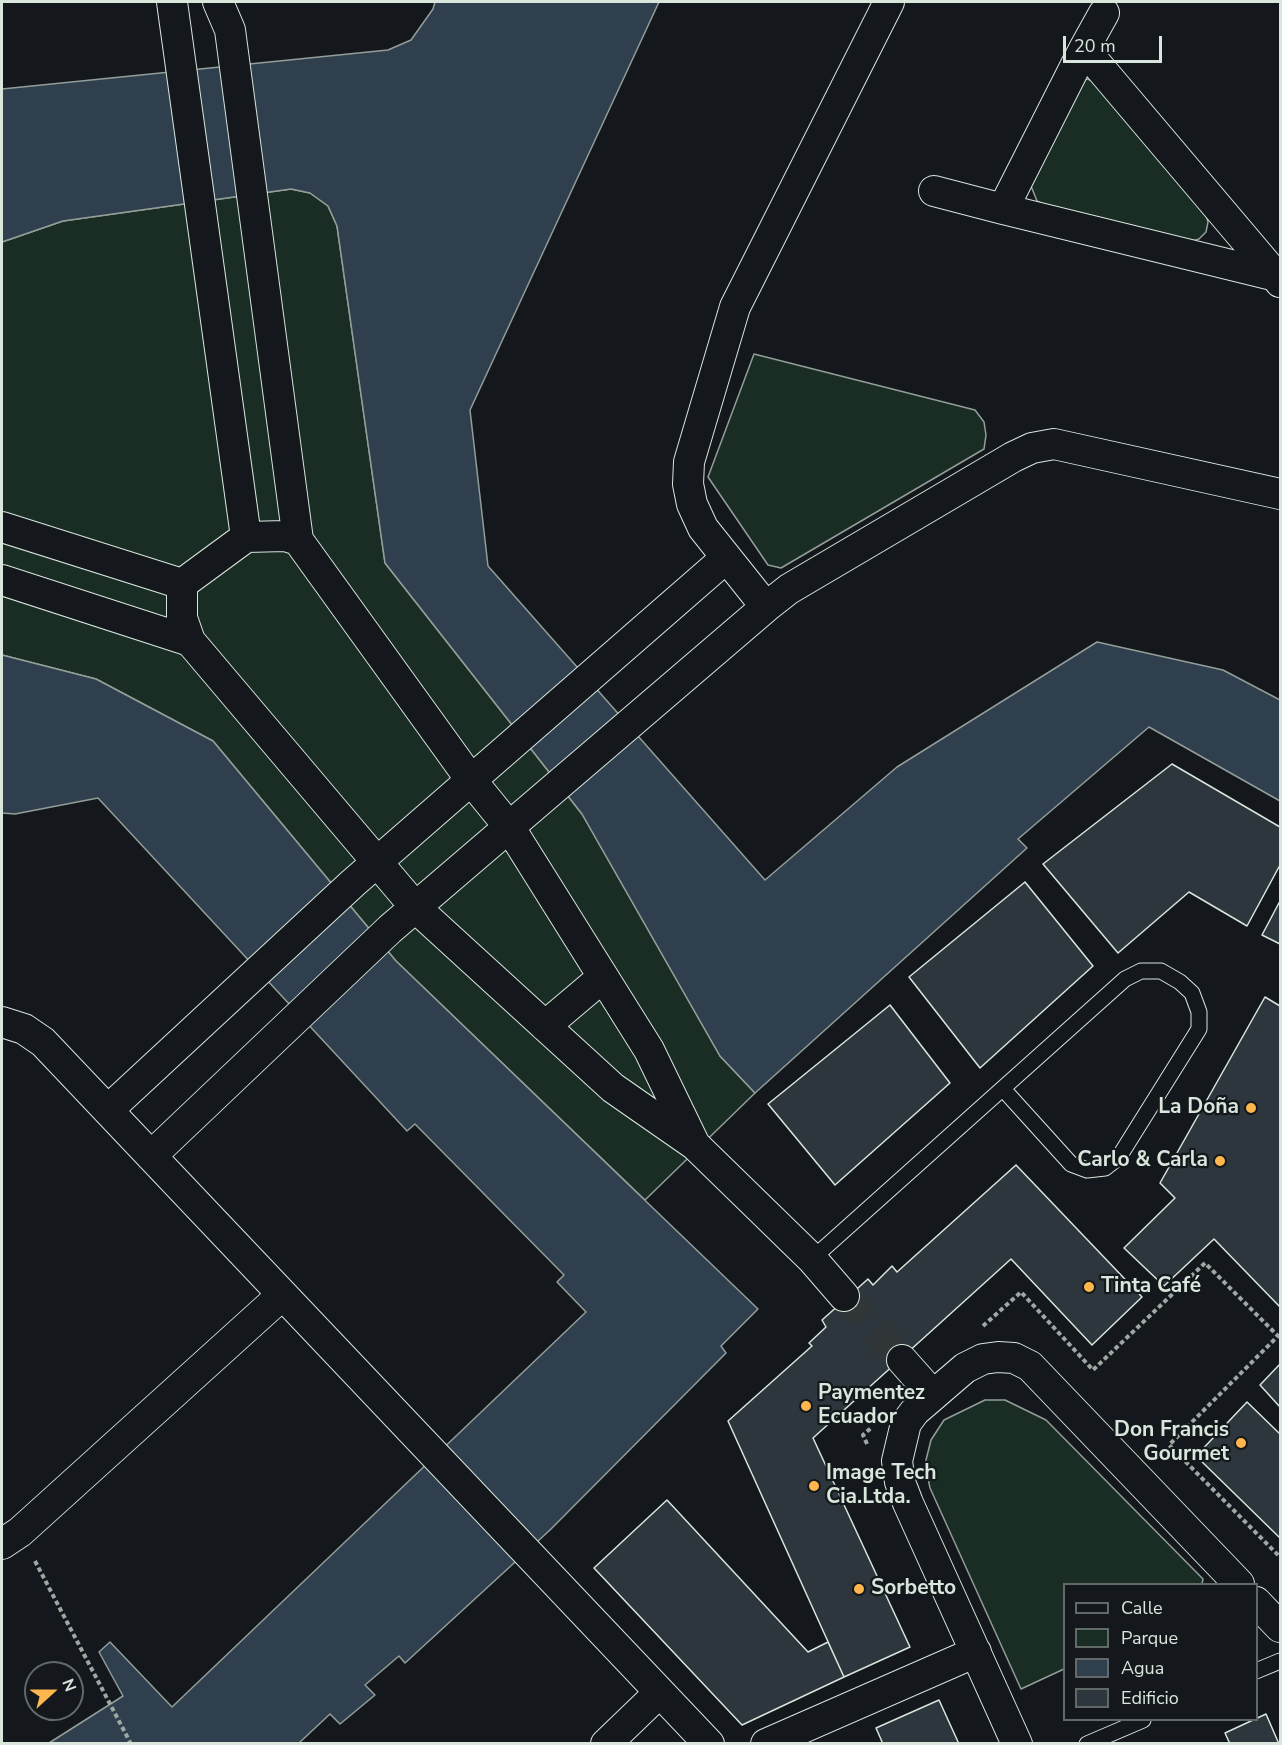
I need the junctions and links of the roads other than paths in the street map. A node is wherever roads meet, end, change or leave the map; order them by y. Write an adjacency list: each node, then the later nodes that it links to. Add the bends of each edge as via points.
1 (172, 2): 11 (street)
2 (218, 2): 12 (street, via 230,30)
3 (889, 2): 13 (street, via 735,307 689,462 692,504 703,528)
4 (1104, 13): 5 (street)
5 (1084, 49): 7 (street); 8 (street)
6 (934, 191): 7 (street)
7 (1003, 209): 8 (street)
8 (1278, 279)
9 (1278, 486): 16 (street, via 1054,444 1032,448 789,589)
10 (2, 527): 15 (street)
11 (246, 537): 12 (street, via 285,536); 15 (street)
12 (298, 540): 18 (street)
13 (726, 558): 16 (street); 18 (street)
14 (2, 580): 17 (street)
15 (182, 584): 17 (street, via 182,618)
16 (766, 607): 19 (street)
17 (190, 640): 20 (street)
18 (471, 780): 19 (street); 20 (street)
19 (510, 828): 21 (street); 22 (street)
20 (379, 861): 21 (street); 26 (street)
21 (416, 908): 24 (street); 28 (street)
22 (603, 977): 24 (street); 27 (street, via 649,1050)
23 (2, 1022): 26 (street, via 24,1029 43,1042)
24 (545, 1026): 27 (street, via 614,1088)
25 (1004, 1090): 25 (lane, via 1125,979 1141,970 1161,971 1192,993 1199,1011 1199,1029 1119,1157 1105,1168 1087,1170 1071,1164); 29 (lane)
26 (108, 1110): 28 (street)
27 (695, 1145): 29 (street)
28 (151, 1155): 30 (street)
29 (812, 1259): 31 (street)
30 (281, 1296): 34 (street); 41 (street)
31 (844, 1296)
32 (902, 1360): 33 (street)
33 (933, 1395): 35 (street, via 965,1368 983,1359 1014,1358 1030,1366); 38 (street, via 906,1423 900,1440 899,1472 908,1503)
34 (11, 1538)
35 (1238, 1583)
36 (1258, 1603): 37 (street)
37 (1281, 1628)
38 (976, 1652): 45 (street); 46 (street)
39 (1281, 1661): 40 (lane)
40 (1258, 1671)
41 (659, 1694): 43 (street); 44 (street)
42 (1138, 1721): 47 (lane)
43 (606, 1743)
44 (709, 1743)
45 (766, 1743)
46 (1017, 1743)
47 (1087, 1743)

